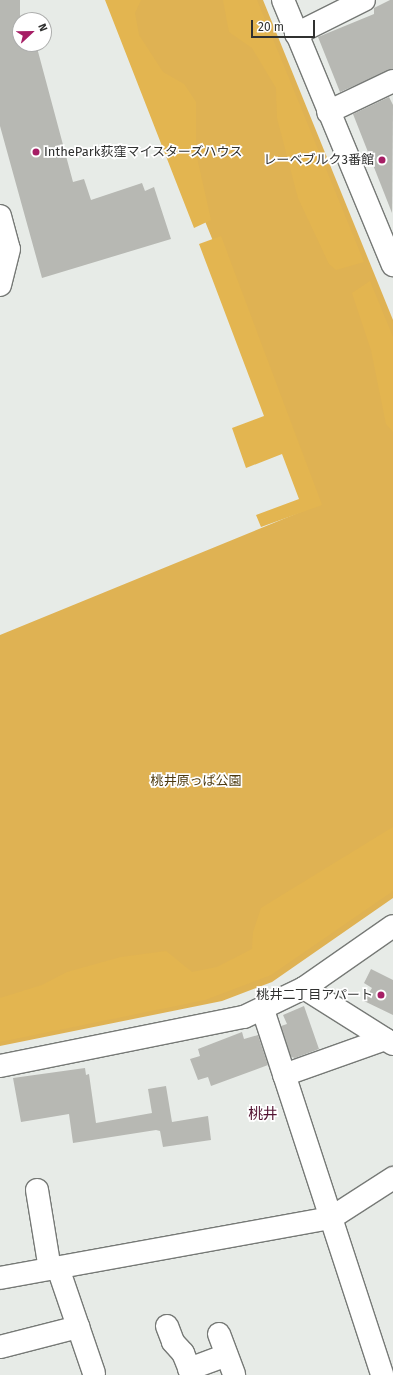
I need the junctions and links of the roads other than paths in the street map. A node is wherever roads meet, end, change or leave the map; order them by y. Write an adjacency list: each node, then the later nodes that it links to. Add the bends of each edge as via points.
1 (283, 0): 3 (street)
2 (364, 0): 3 (street)
3 (296, 34): 5 (street)
4 (393, 81): 5 (street)
5 (328, 112): 7 (street)
6 (0, 216): 9 (street, via 9,249)
7 (387, 234): 8 (street)
8 (393, 265)
9 (0, 285)
10 (393, 926): 11 (street)
11 (304, 988): 12 (street); 13 (street)
12 (263, 1010): 14 (street, via 227,1022); 15 (street)
13 (389, 1041): 15 (street)
14 (0, 1066)
15 (284, 1075): 18 (street)
16 (393, 1178): 18 (street)
17 (37, 1190): 19 (street)
18 (331, 1218): 19 (street); 27 (street)
19 (54, 1269): 20 (street); 22 (street)
20 (1, 1273)
21 (167, 1326): 25 (street)
22 (78, 1327): 24 (street); 26 (street)
23 (219, 1334): 25 (street, via 230,1365)
24 (0, 1347)
25 (191, 1372)
26 (94, 1373)
27 (382, 1375)

